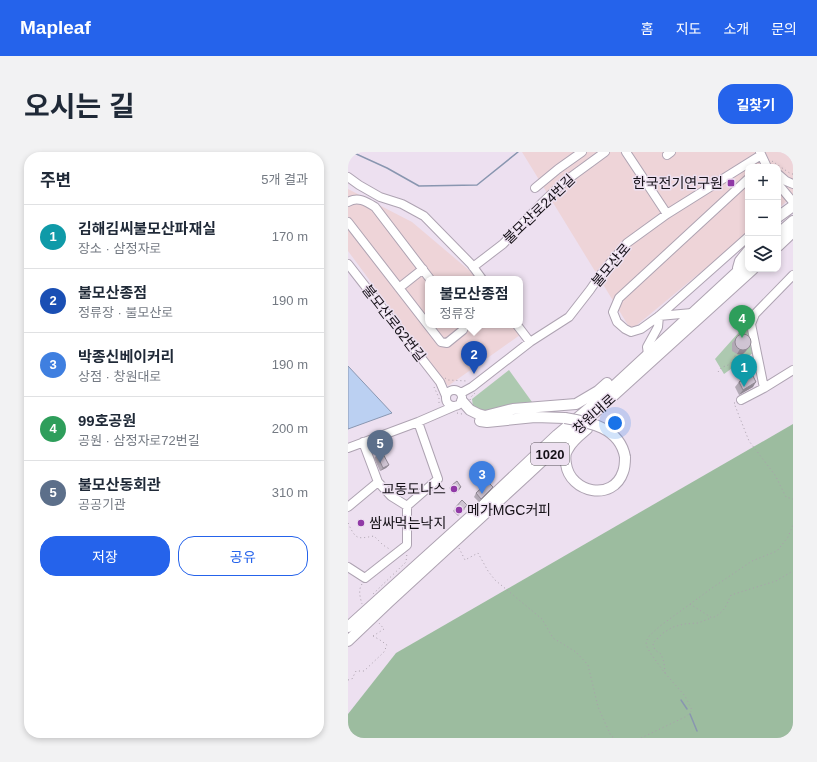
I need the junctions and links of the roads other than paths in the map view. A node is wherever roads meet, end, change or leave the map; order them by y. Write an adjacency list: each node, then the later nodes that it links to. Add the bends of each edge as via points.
1 (582, 152): 10 (street)
2 (605, 152): 26 (street, 불모산로24번길, via 564,182 503,244)
3 (626, 152): 15 (street)
4 (763, 155): 5 (street); 15 (street, 불모산로)
5 (769, 164)
6 (348, 177): 26 (street, via 380,197 402,204 424,216)
7 (781, 177): 9 (street)
8 (745, 182): 35 (street, via 619,298 613,312 617,322 631,332 641,329)
9 (793, 184)
10 (535, 188)
11 (781, 188): 13 (street)
12 (348, 202): 27 (street, via 358,198 375,207)
13 (793, 202)
14 (793, 206): 16 (main road)
15 (667, 214): 40 (street, 불모산로, via 627,243 569,317)
16 (781, 215)
17 (793, 221): 19 (main road)
18 (348, 222): 33 (street)
19 (781, 231)
20 (793, 232): 22 (main road)
21 (745, 240): 35 (street)
22 (781, 243)
23 (745, 255): 28 (main road, 창원대로)
24 (348, 264): 45 (street, 불모산로62번길, via 440,382)
25 (745, 265): 28 (main road, 창원대로 / 1020)
26 (473, 267): 32 (street)
27 (423, 269): 31 (street); 33 (street)
28 (737, 272): 34 (main road, 창원대로 / 1020)
29 (750, 272): 43 (main road, 창원대로 / 1020)
30 (793, 275): 44 (street, via 755,314 751,324)
31 (428, 276)
32 (480, 276)
33 (399, 288): 36 (street)
34 (692, 313): 35 (street); 41 (main road, 창원대로 / 1020)
35 (659, 316): 41 (street, via 658,327 647,347)
36 (425, 321)
37 (430, 328): 38 (street, via 441,342 447,342)
38 (464, 328)
39 (519, 328): 40 (street)
40 (530, 342): 45 (street, 불모산로)
41 (646, 355): 45 (main road, via 638,356 598,391 576,404 512,409 486,416 470,410); 54 (main road, 창원대로 / 1020)
42 (793, 370): 44 (street)
43 (640, 371): 45 (main road, bridge, via 636,382 571,444 566,454 565,460 571,478 588,490 599,491 613,486 623,472 624,449 613,434 603,428 589,423 565,418 535,417 480,421 464,413); 55 (main road, 창원대로 / 1020)
44 (764, 388): 46 (street)
45 (457, 399): 47 (street, 불모산로)
46 (741, 400)
47 (418, 422): 48 (street); 51 (street, via 438,479)
48 (362, 442): 49 (street); 50 (street)
49 (348, 448)
50 (378, 482): 51 (street); 52 (street)
51 (407, 506): 53 (street, via 407,545 365,578)
52 (348, 507)
53 (348, 566)
54 (348, 627)
55 (348, 641)

